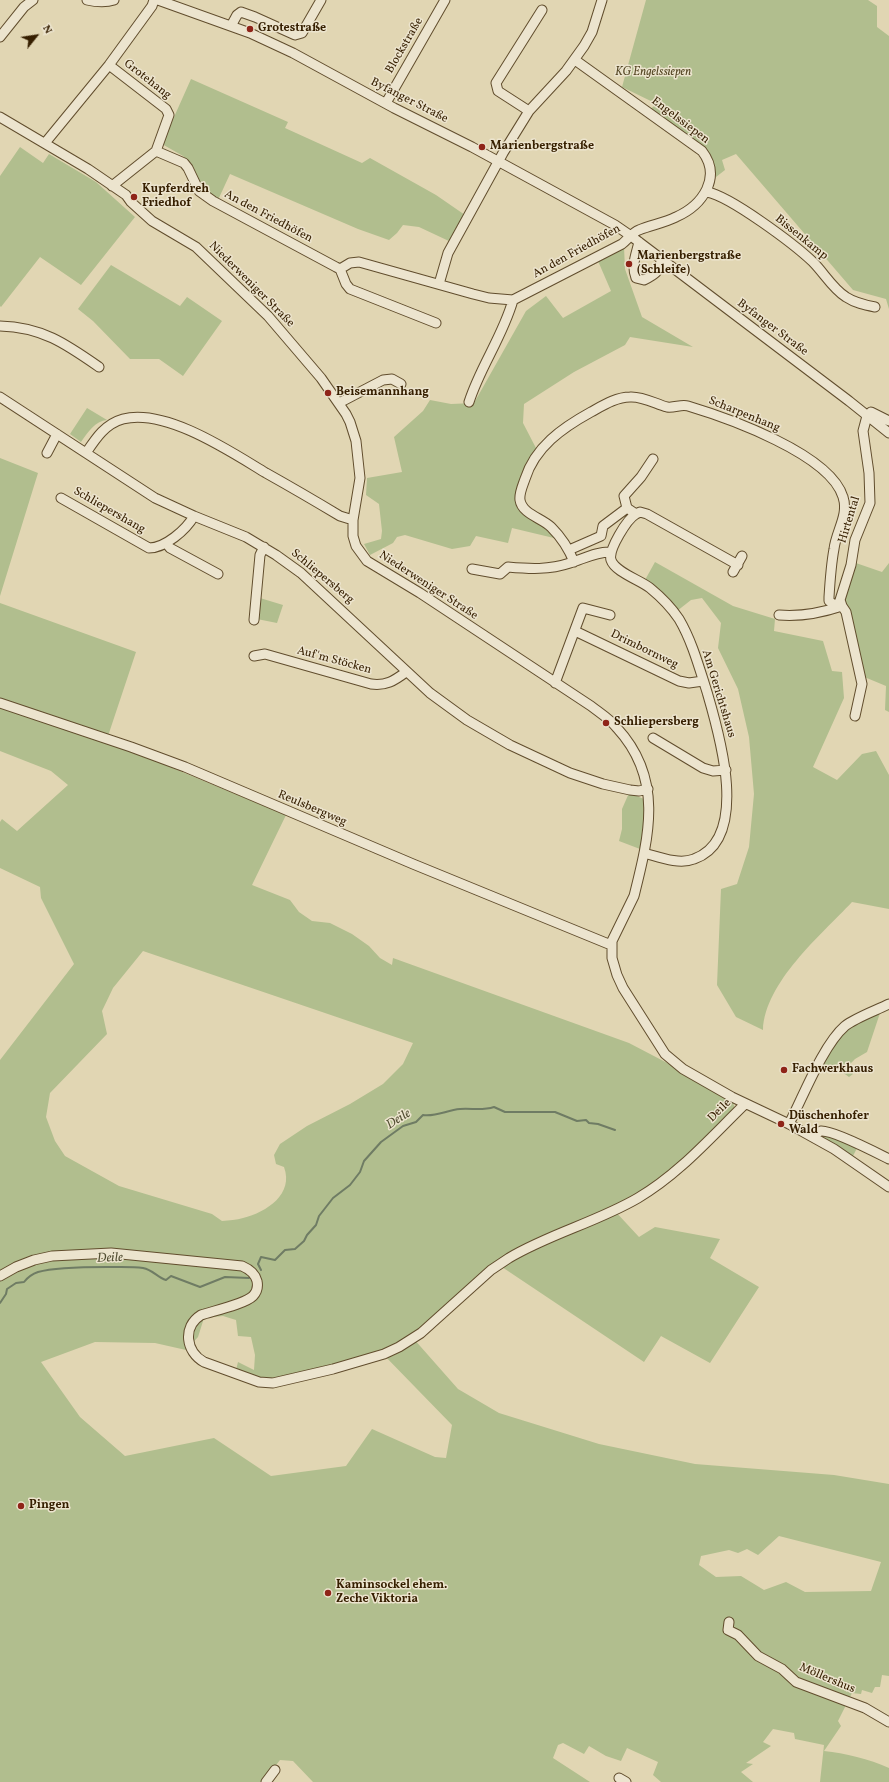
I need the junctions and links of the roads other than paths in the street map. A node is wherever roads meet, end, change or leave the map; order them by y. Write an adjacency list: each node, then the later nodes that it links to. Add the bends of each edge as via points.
1 (34, 0): 11 (street, via 24,7)
2 (87, 0): 3 (street)
3 (114, 0)
4 (154, 0): 13 (street)
5 (158, 0): 10 (street, Byfanger Straße)
6 (321, 0): 10 (street, via 302,33 295,35 241,12)
7 (445, 0): 14 (street, Blockstraße)
8 (602, 0): 12 (street, via 592,32)
9 (542, 10): 15 (street, via 496,83 498,91)
10 (231, 26): 14 (street, Byfanger Straße, via 293,53)
11 (0, 36)
12 (575, 60): 15 (street); 21 (street, Engelssiepen, via 702,151 711,170)
13 (109, 65): 17 (street); 18 (street, Grotehang, via 168,111 168,118)
14 (386, 103): 19 (street, Byfanger Straße)
15 (529, 111): 19 (street)
16 (0, 117): 17 (street, Niederweniger Straße)
17 (45, 143): 20 (street, Niederweniger Straße)
18 (156, 151): 20 (street); 25 (street, An den Friedhöfen, via 184,163 199,191 213,202)
19 (499, 161): 22 (street, Byfanger Straße); 26 (street, via 448,253)
20 (113, 187): 35 (street, Niederweniger Straße, via 125,203 131,202 152,221 196,247 232,280 277,326)
21 (707, 192): 22 (street, via 682,214 637,230); 28 (street, Bissenkamp, via 719,195 763,223 810,260 846,297 854,302)
22 (631, 236): 23 (street, Byfanger Straße); 27 (street, An den Friedhöfen, via 622,244)
23 (639, 242): 24 (street, Byfanger Straße); 24 (street, via 634,262 636,278 644,280 657,273)
24 (661, 259): 36 (street, Byfanger Straße)
25 (340, 269): 26 (street, via 350,263 359,262); 29 (street, via 350,289)
26 (439, 284): 27 (street, via 489,298)
27 (513, 300): 34 (street)
28 (875, 307)
29 (436, 323)
30 (0, 326): 31 (street, via 28,328 53,337)
31 (99, 367)
32 (401, 384): 35 (street, via 392,379 383,380)
33 (0, 397): 38 (street, Schliepersberg)
34 (469, 402)
35 (339, 403): 47 (street, Niederweniger Straße, via 350,422 359,459 359,492)
36 (867, 416): 37 (street, Byfanger Straße, via 871,412); 39 (street, Byfanger Straße); 56 (street, Hirtental, via 863,431 869,472 870,503 856,540 840,600)
37 (889, 421)
38 (57, 434): 40 (street, Schliepersberg); 41 (street)
39 (889, 434)
40 (86, 452): 46 (street, Schliepersberg, via 155,498); 47 (street, via 98,436 113,423 135,418 155,420 211,440 340,516)
41 (47, 453)
42 (652, 459): 44 (street, via 624,496)
43 (61, 498): 48 (street, Schliepershang, via 149,548 157,548)
44 (627, 508): 45 (street); 50 (street, via 603,526 600,536)
45 (636, 514): 51 (street, via 629,520); 53 (street, via 647,514)
46 (194, 516): 48 (street, Schliepershang, via 190,523); 49 (street, Schliepersberg)
47 (353, 520): 64 (street, Niederweniger Straße, via 355,543 367,561)
48 (166, 543): 55 (street, via 170,548)
49 (264, 547): 59 (street, via 260,555); 62 (street, Schliepersberg, via 301,573)
50 (569, 550): 52 (street); 56 (street, Scharpenhang, via 551,527 527,511 520,501 527,473 538,452 575,421 604,404 630,397 668,407 686,405 730,420 779,442 831,477 843,495 845,512 834,548 829,601)
51 (611, 552): 52 (street, via 604,551); 63 (street, Am Gerichtshaus, via 613,564 650,588 673,610 683,626)
52 (574, 562): 54 (street, via 539,570 508,567 500,574)
53 (738, 564)
54 (472, 569)
55 (218, 574)
56 (842, 605): 58 (street, via 803,616); 66 (street, via 846,612 862,680 862,692)
57 (610, 615): 60 (street, via 583,608)
58 (779, 615)
59 (254, 620)
60 (575, 631): 63 (street, Drimbornweg, via 679,681); 64 (street)
61 (254, 656): 62 (street, Auf'm Stöcken, via 265,654 377,685 390,683)
62 (406, 672): 69 (street, Schliepersberg, via 448,708 510,745 570,773 603,784 635,791)
63 (703, 681): 68 (street, Am Gerichtshaus)
64 (555, 683): 69 (street, Niederweniger Straße, via 616,726 633,749)
65 (0, 703): 71 (street, Reulsbergweg, via 185,767)
66 (855, 716)
67 (653, 738): 68 (street, via 661,749 706,770)
68 (726, 770): 70 (street, Am Gerichtshaus, via 726,806 716,841 709,850 687,861)
69 (648, 789): 70 (street, Niederweniger Straße, via 650,814)
70 (644, 853): 71 (street, Niederweniger Straße, via 632,903)
71 (611, 945): 73 (street, via 614,967 624,988 666,1054 683,1069)
72 (889, 1004): 74 (street, via 847,1024 837,1034 824,1054)
73 (744, 1104): 74 (street); 78 (street, Deile, via 688,1160 652,1189 631,1202 509,1258 491,1270 421,1333 405,1344 373,1357 297,1378 273,1383 259,1382 204,1362 193,1352 188,1332 195,1320 201,1315 249,1299 256,1292 256,1277 242,1266 111,1253 52,1256 34,1260)
74 (789, 1124): 75 (street)
75 (812, 1136): 76 (street, via 818,1132 826,1132 857,1143); 77 (street)
76 (889, 1159)
77 (889, 1186)
78 (0, 1276)
79 (729, 1622): 80 (street, Möllershus, via 728,1630 738,1635 758,1656 782,1668 796,1682 866,1708)
80 (889, 1722)
81 (275, 1770): 82 (street)
82 (266, 1782)

